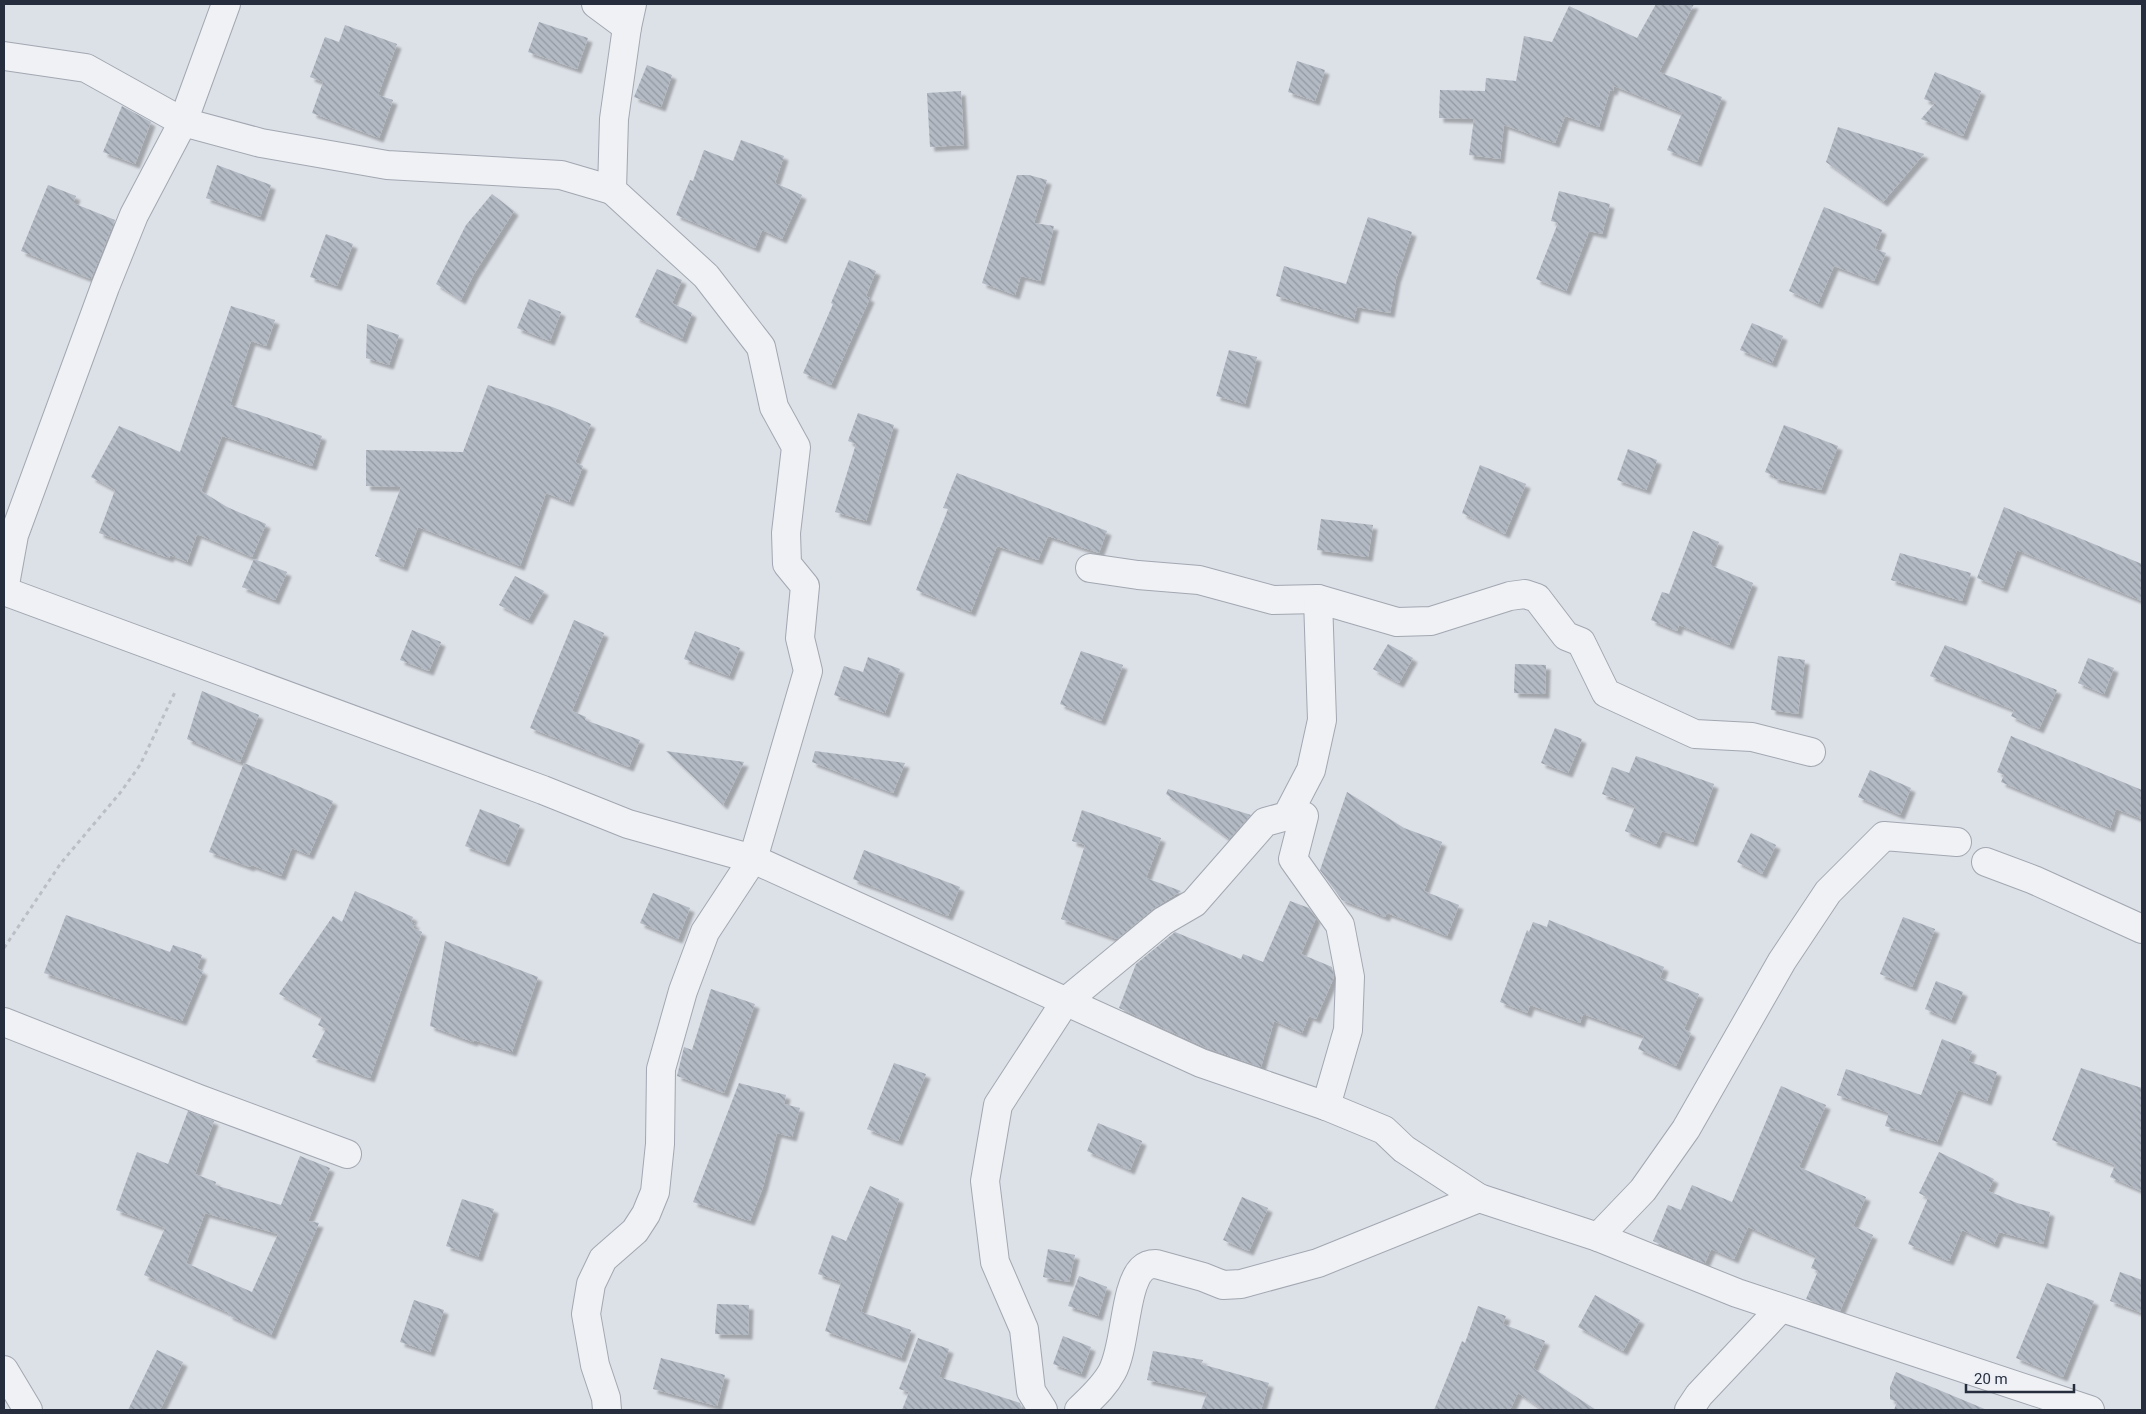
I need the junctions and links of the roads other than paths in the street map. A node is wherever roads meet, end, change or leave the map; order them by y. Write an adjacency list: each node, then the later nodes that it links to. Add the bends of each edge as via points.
1 (226, 4): 5 (street)
2 (596, 4): 3 (street)
3 (629, 15): 6 (street, via 614,119)
4 (4, 56): 5 (street, via 86,68)
5 (183, 122): 6 (street, via 261,143 387,165 561,175); 8 (street, via 134,215 105,287 14,535)
6 (612, 190): 13 (street, via 706,276 761,346 774,407 796,446 786,533 787,564 805,586 800,638 808,671)
7 (1090, 568): 9 (street, via 1199,580 1273,600)
8 (4, 591): 13 (street, via 628,824)
9 (1318, 599): 10 (street, via 1397,622 1431,620 1525,594 1537,598 1566,636 1581,642 1606,693 1695,734 1752,737); 16 (street, via 1322,720 1311,770 1287,816 1265,822 1194,903 1163,921)
10 (1811, 752)
11 (1304, 816): 18 (street, via 1293,859 1340,925 1350,977 1348,1030)
12 (1958, 842): 21 (street, via 1884,836 1828,892 1782,961 1686,1130 1643,1190)
13 (753, 859): 16 (street); 25 (street, via 705,932 661,1069 660,1144 655,1192 635,1231 603,1260 591,1284 586,1314)
14 (1986, 862): 15 (street)
15 (2142, 929)
16 (1065, 1002): 18 (street, via 1201,1063); 26 (street, via 998,1105 985,1181 995,1262 1024,1329 1031,1391)
17 (4, 1022): 19 (street)
18 (1326, 1106): 20 (street, via 1384,1130 1404,1148)
19 (347, 1154)
20 (1479, 1198): 21 (street); 27 (street, via 1318,1263 1241,1284 1223,1285 1156,1264 1142,1268 1134,1282 1113,1371)
21 (1598, 1237): 22 (street)
22 (1780, 1308): 28 (street, via 1699,1395); 29 (street)
23 (4, 1370): 24 (street)
24 (28, 1410)
25 (607, 1410)
26 (1043, 1410)
27 (1079, 1410)
28 (1689, 1410)
29 (2090, 1410)

